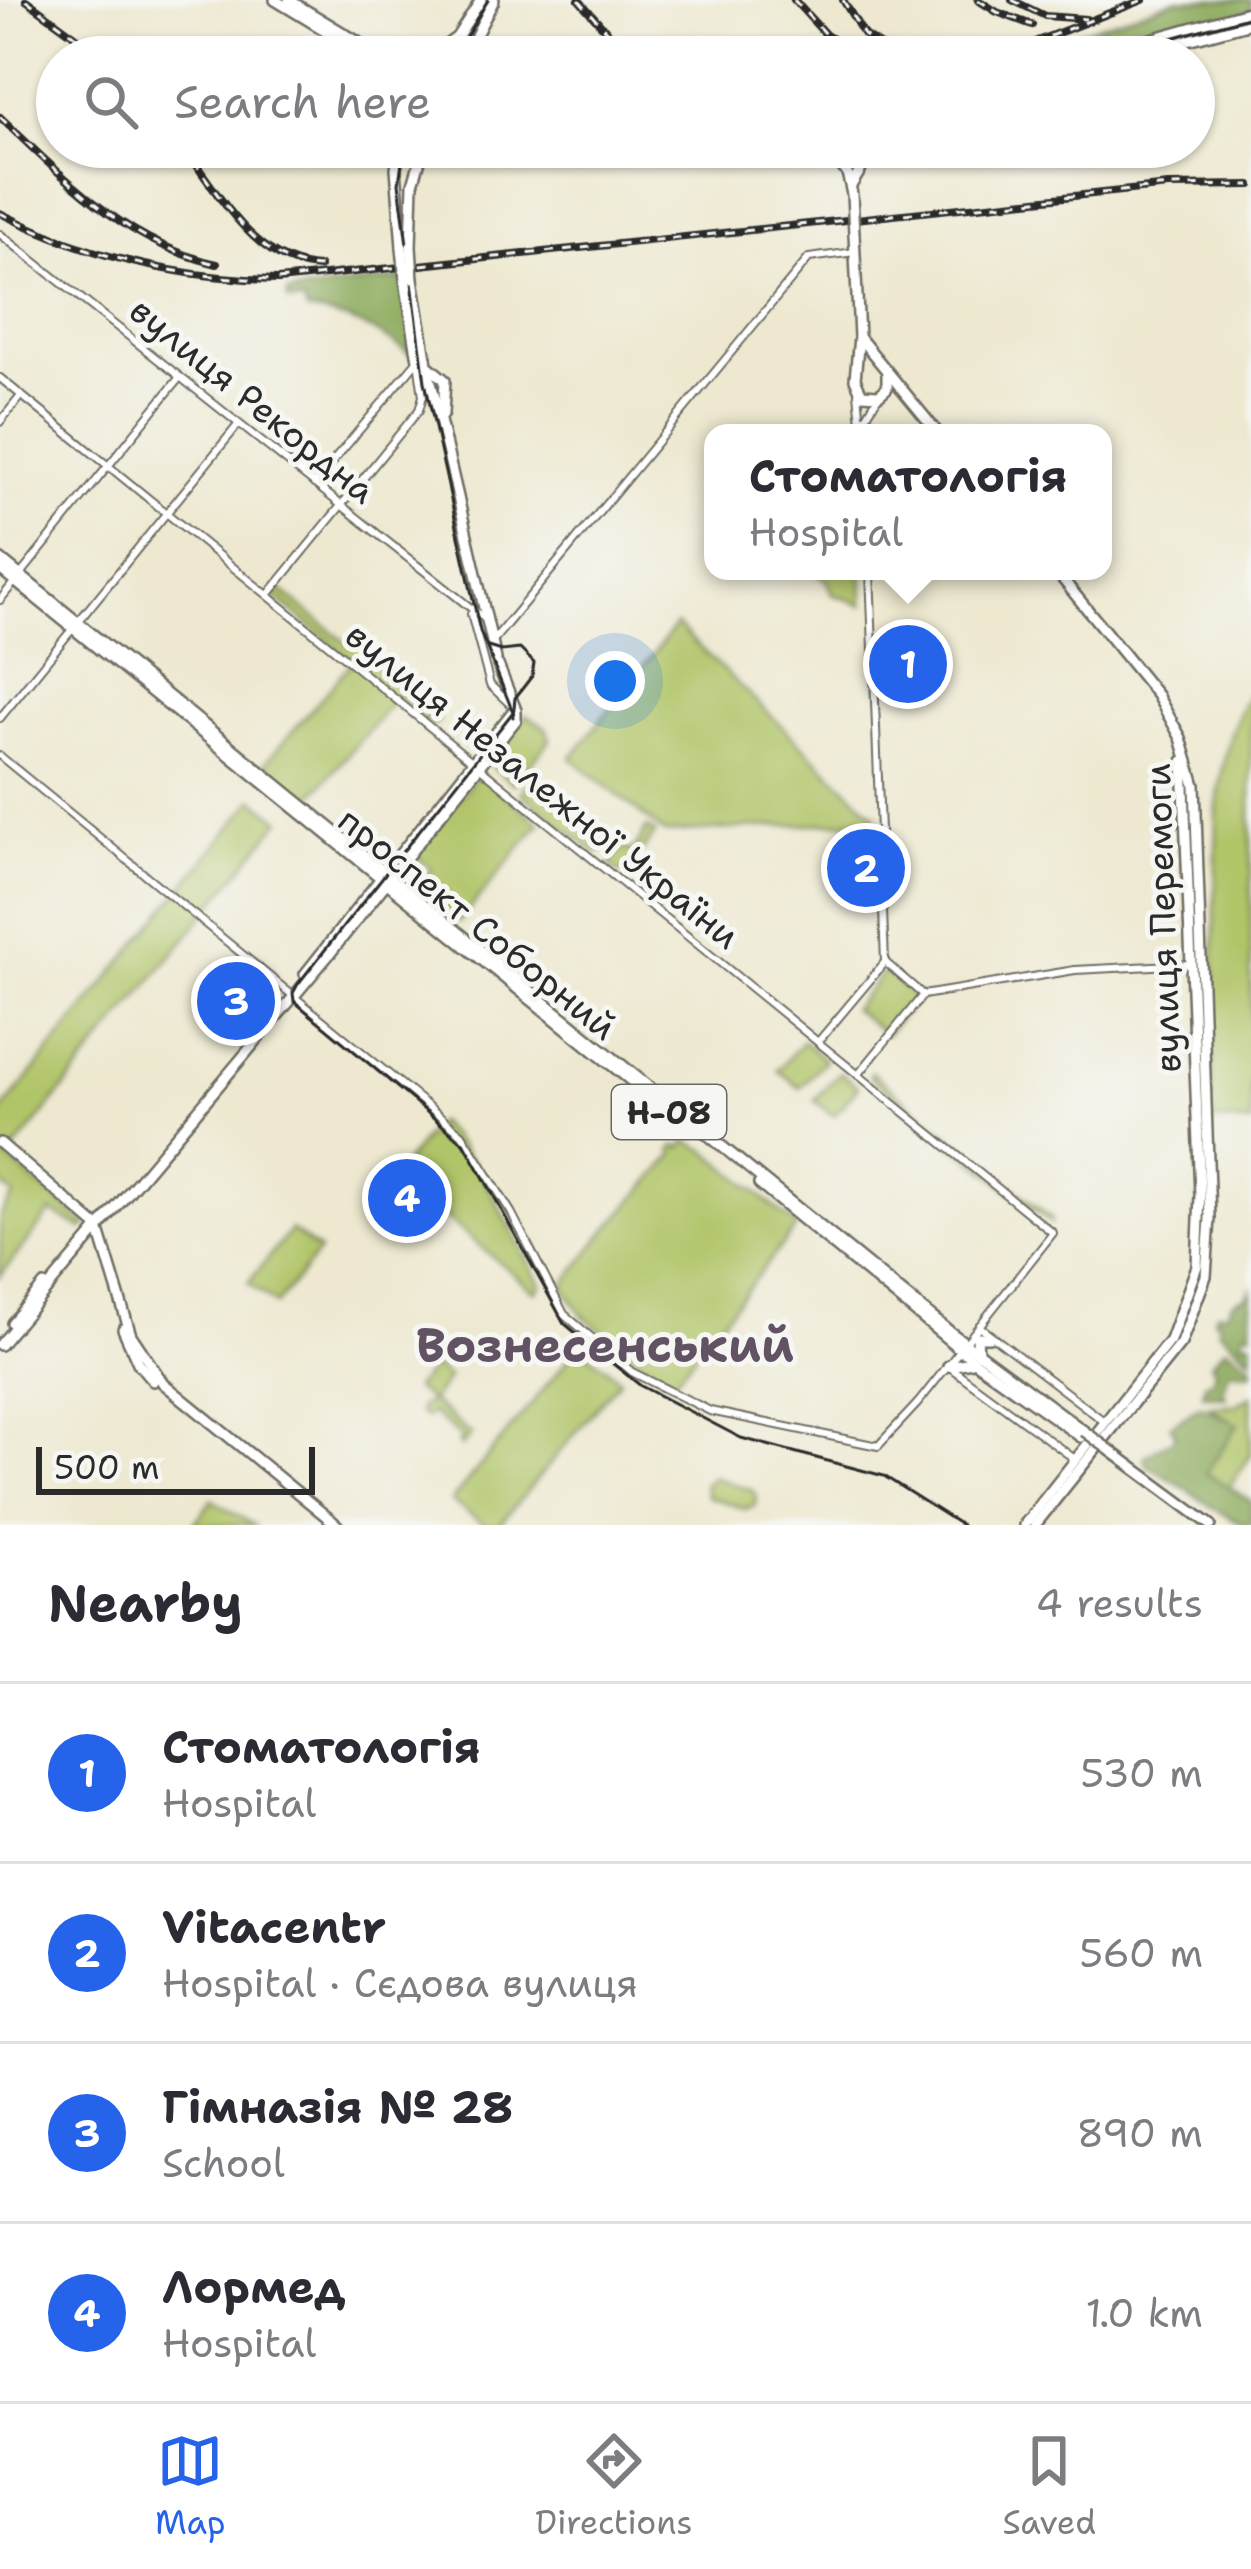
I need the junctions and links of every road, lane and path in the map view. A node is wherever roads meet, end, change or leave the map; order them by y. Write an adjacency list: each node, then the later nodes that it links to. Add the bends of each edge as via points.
1 (275, 0): 7 (main road)
2 (289, 0): 8 (main road)
3 (481, 0): 9 (main road)
4 (494, 0): 10 (main road)
5 (1251, 11): 11 (main road)
6 (1251, 23): 12 (main road)
7 (334, 36)
8 (349, 36)
9 (458, 36)
10 (476, 36)
11 (1162, 36)
12 (1203, 36)
13 (396, 168): 19 (main road)
14 (418, 168): 19 (main road)
15 (839, 168): 17 (main road)
16 (863, 168): 17 (main road)
17 (852, 189): 20 (main road, bridge)
18 (0, 234): 25 (street, вулиця Рекордна)
19 (406, 246): 22 (main road, bridge)
20 (855, 252): 21 (main road); 50 (street, via 809,258)
21 (859, 337): 23 (main road); 24 (main road)
22 (424, 361): 37 (street); 38 (street, via 422,404); 48 (main road, via 445,380 442,419)
23 (886, 371): 24 (main road, via 870,363); 28 (main road); 30 (main road)
24 (856, 373): 27 (main road)
25 (181, 377): 32 (street, вулиця Рекордна); 36 (street)
26 (0, 378): 29 (street, вулиця Незалежної України)
27 (858, 390): 28 (main road); 33 (street)
28 (881, 394): 30 (main road); 34 (street)
29 (21, 395): 31 (street); 36 (street, вулиця Незалежної України)
30 (907, 398): 35 (main road)
31 (0, 422)
32 (238, 424): 37 (street, вулиця Рекордна); 39 (street)
33 (861, 424)
34 (864, 424)
35 (930, 424)
36 (109, 466): 39 (street, вулиця Незалежної України); 42 (street)
37 (314, 484): 38 (street, вулиця Рекордна)
38 (342, 507): 45 (street); 47 (street, вулиця Рекордна)
39 (167, 514): 45 (street, вулиця Незалежної України); 49 (street)
40 (0, 559): 42 (main road, проспект Соборний / Н-08)
41 (0, 569): 42 (main road, проспект Соборний / Н-08)
42 (18, 578): 46 (street); 49 (main road, проспект Соборний / Н-08)
43 (869, 580): 56 (street)
44 (1063, 580): 57 (main road, вулиця Перемоги, via 1157,695 1181,738)
45 (268, 595): 54 (street, вулиця Незалежної України)
46 (0, 599)
47 (470, 610): 48 (street, вулиця Рекордна); 51 (street, via 490,685)
48 (486, 620): 50 (main road)
49 (77, 626): 52 (street); 55 (main road, проспект Соборний / Н-08)
50 (490, 644): 51 (main road)
51 (514, 714): 54 (main road)
52 (0, 718)
53 (0, 756): 58 (street)
54 (478, 764): 55 (main road); 60 (street, вулиця Незалежної України)
55 (386, 876): 58 (main road); 68 (main road, проспект Соборний / Н-08)
56 (885, 962): 59 (street); 60 (street)
57 (1197, 964): 59 (street, via 1075,970); 71 (main road, вулиця Перемоги, via 1204,1172 1193,1300)
58 (293, 993): 63 (main road); 70 (street, via 462,1134 564,1314 644,1380 710,1411 878,1446)
59 (923, 995): 61 (street)
60 (817, 1043): 61 (street, вулиця Незалежної України)
61 (858, 1075): 64 (street, вулиця Незалежної України, via 1053,1233)
62 (0, 1146): 63 (main road)
63 (97, 1230): 65 (main road); 67 (main road); 75 (main road, via 124,1334 145,1366 178,1404)
64 (978, 1331): 66 (main road); 68 (street); 69 (main road)
65 (0, 1335)
66 (989, 1336): 71 (street)
67 (0, 1345)
68 (963, 1347): 69 (main road, проспект Соборний / Н-08); 70 (street)
69 (978, 1358): 70 (main road); 72 (main road, Н-08, bridge)
70 (948, 1366): 73 (street)
71 (1110, 1426): 73 (main road, вулиця Перемоги)
72 (1109, 1454): 78 (main road, Н-08); 79 (main road, Н-08)
73 (1081, 1463): 74 (main road, вулиця Перемоги)
74 (1048, 1501): 76 (main road, вулиця Перемоги); 77 (main road, вулиця Перемоги)
75 (333, 1525)
76 (1024, 1525)
77 (1035, 1525)
78 (1201, 1525)
79 (1210, 1525)

